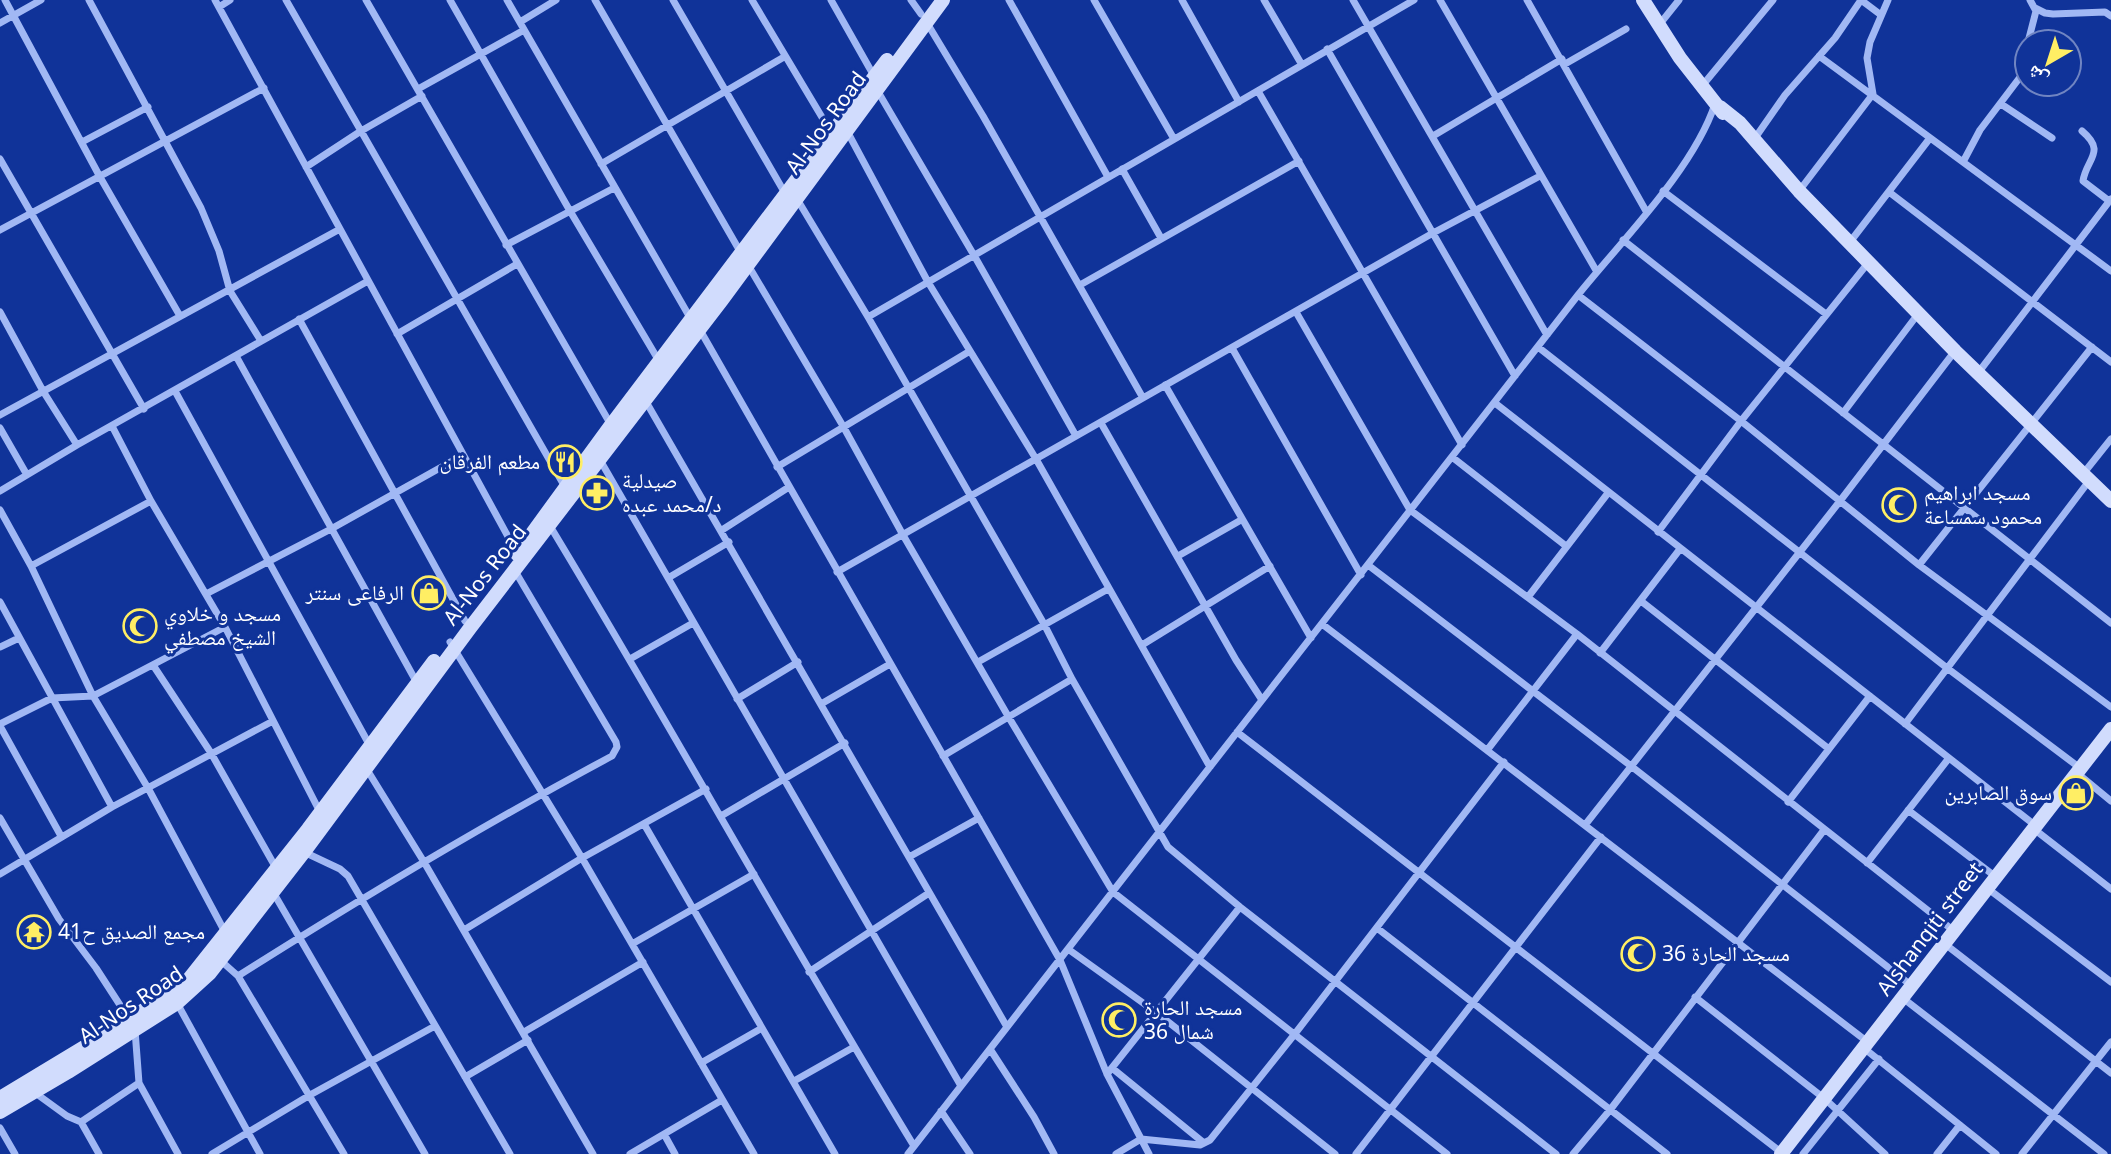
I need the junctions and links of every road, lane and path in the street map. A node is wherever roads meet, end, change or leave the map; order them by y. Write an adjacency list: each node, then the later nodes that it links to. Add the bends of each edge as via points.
1 (5, 0): 34 (street)
2 (41, 0): 34 (street)
3 (89, 0): 62 (street)
4 (230, 0): 31 (street)
5 (286, 0): 64 (street)
6 (366, 0): 56 (street)
7 (450, 0): 45 (street)
8 (507, 0): 37 (street)
9 (556, 0): 37 (street)
10 (595, 0): 63 (street)
11 (673, 0): 54 (street)
12 (752, 0): 46 (street)
13 (831, 0): 50 (street)
14 (911, 0): 36 (street)
15 (931, 0): 36 (main road, Al-Nos Road)
16 (943, 0): 36 (main road, Al-Nos Road)
17 (1009, 0): 83 (street)
18 (1094, 0): 71 (street)
19 (1182, 0): 59 (street)
20 (1264, 0): 49 (street)
21 (1353, 0): 39 (street)
22 (1413, 0): 39 (street)
23 (1440, 0): 58 (street)
24 (1527, 0): 48 (street)
25 (1643, 0): 40 (main road)
26 (1679, 0): 40 (street)
27 (1773, 0): 51 (street)
28 (1861, 0): 33 (street); 47 (street)
29 (1888, 0): 33 (street)
30 (2030, 0): 32 (street)
31 (217, 3): 53 (street)
32 (2035, 8): 35 (street, via 2053,14 2105,12); 41 (street)
33 (1881, 15): 57 (street, via 1867,58)
34 (14, 16): 38 (street); 73 (street)
35 (2111, 16)
36 (924, 18): 50 (main road, Al-Nos Road); 94 (street)
37 (520, 22): 43 (street)
38 (0, 23)
39 (1368, 26): 44 (street); 67 (street)
40 (1658, 26): 51 (main road)
41 (2031, 28)
42 (1626, 29): 48 (street)
43 (524, 30): 45 (street); 77 (street)
44 (1327, 49): 49 (street); 97 (street)
45 (481, 53): 56 (street); 90 (street)
46 (784, 57): 54 (street); 66 (street)
47 (1819, 57): 57 (street); 68 (street)
48 (1563, 61): 58 (street); 92 (street)
49 (1302, 65): 55 (street)
50 (876, 83): 66 (main road, Al-Nos Road); 103 (street)
51 (1702, 86): 61 (main road)
52 (2013, 87): 60 (street)
53 (264, 89): 72 (street); 78 (street)
54 (724, 91): 63 (street); 88 (street)
55 (1258, 91): 59 (street); 75 (street)
56 (420, 93): 64 (street); 101 (street)
57 (1873, 94): 69 (street); 86 (street)
58 (1497, 97): 67 (street); 81 (street)
59 (1238, 102): 71 (street)
60 (2001, 104): 70 (street); 76 (street)
61 (1718, 105): 68 (main road); 80 (main road, via 1750,145); 85 (street)
62 (148, 107): 72 (street); 73 (street)
63 (666, 125): 77 (street); 104 (street)
64 (361, 131): 78 (street); 115 (street)
65 (2082, 131): 89 (street, via 2095,147 2083,181)
66 (839, 133): 88 (main road, Al-Nos Road); 111 (street)
67 (1433, 136): 91 (street)
68 (1755, 138): 80 (main road)
69 (1930, 138): 76 (street); 87 (street)
70 (2052, 138)
71 (1174, 139): 79 (street)
72 (166, 141): 82 (street); 113 (street, via 201,208)
73 (82, 142): 82 (street)
74 (0, 159): 93 (street)
75 (1299, 161): 98 (street); 109 (street)
76 (1963, 162): 102 (street)
77 (601, 164): 84 (street)
78 (306, 167): 95 (street)
79 (1122, 169): 83 (street); 98 (street)
80 (1780, 171): 86 (main road)
81 (1540, 176): 91 (street); 108 (street)
82 (100, 177): 93 (street); 121 (street)
83 (1108, 177): 94 (street)
84 (614, 188): 90 (street); 124 (street)
85 (1663, 191): 92 (street); 119 (street)
86 (1799, 191): 100 (main road)
87 (1889, 192): 100 (street); 116 (street)
88 (791, 197): 104 (main road, Al-Nos Road); 122 (street)
89 (2110, 200): 102 (street)
90 (570, 211): 101 (street); 135 (street)
91 (1474, 211): 97 (street); 126 (street)
92 (1646, 211): 99 (street)
93 (31, 213): 96 (street); 133 (street)
94 (1040, 217): 103 (street); 112 (street)
95 (340, 229): 110 (street); 113 (street)
96 (0, 230)
97 (1433, 233): 109 (street); 139 (street)
98 (1161, 238): 112 (street)
99 (1623, 240): 108 (street); 137 (street)
100 (1850, 242): 105 (main road)
101 (506, 245): 106 (street)
102 (2076, 246): 107 (street); 116 (street)
103 (975, 257): 111 (street); 157 (street)
104 (745, 259): 124 (main road, Al-Nos Road); 155 (street)
105 (1868, 262): 119 (street); 120 (main road)
106 (517, 264): 115 (street); 152 (street)
107 (2110, 269)
108 (1597, 272): 114 (street)
109 (1364, 274): 118 (street); 161 (street)
110 (368, 281): 123 (street); 125 (street)
111 (928, 282): 122 (street); 131 (street)
112 (1080, 285): 144 (street)
113 (230, 291): 121 (street); 127 (street)
114 (1578, 295): 126 (street); 150 (street)
115 (457, 299): 125 (street); 170 (street)
116 (2033, 302): 129 (street); 138 (street)
117 (0, 312): 142 (street)
118 (1296, 312): 130 (street); 181 (street)
119 (1826, 314): 137 (street)
120 (1918, 314): 132 (main road); 148 (street)
121 (180, 316): 133 (street)
122 (868, 317): 141 (street)
123 (299, 319): 127 (street); 174 (street)
124 (695, 325): 135 (main road, Al-Nos Road); 145 (main road, Al-Nos Road); 166 (street)
125 (397, 334): 162 (street)
126 (1547, 335): 128 (street)
127 (261, 341): 134 (street)
128 (1538, 347): 139 (street); 168 (street)
129 (2092, 347): 136 (street); 153 (street)
130 (1232, 348): 140 (street); 202 (street)
131 (970, 351): 141 (street); 165 (street)
132 (1955, 351): 138 (main road); 160 (street)
133 (111, 352): 142 (street); 147 (street)
134 (236, 356): 143 (street); 184 (street)
135 (660, 362): 152 (main road, Al-Nos Road)
136 (2111, 362)
137 (1784, 367): 148 (street); 150 (street)
138 (1978, 373): 153 (main road)
139 (1515, 376): 146 (street)
140 (1165, 385): 144 (street); 182 (street)
141 (907, 387): 155 (street); 175 (street)
142 (43, 391): 149 (street); 159 (street)
143 (175, 391): 147 (street); 195 (street)
144 (1143, 398): 151 (street)
145 (645, 399): 164 (main road, Al-Nos Road); 185 (street)
146 (1495, 402): 161 (street); 173 (street)
147 (144, 409): 154 (street)
148 (1843, 413): 160 (street)
149 (0, 415)
150 (1741, 422): 168 (street); 177 (street)
151 (1101, 423): 157 (street); 193 (street)
152 (611, 425): 170 (main road, Al-Nos Road)
153 (2031, 425): 169 (main road); 179 (street)
154 (112, 426): 159 (street); 176 (street)
155 (843, 426): 166 (street); 187 (street)
156 (0, 428): 167 (street)
157 (1076, 436): 165 (street)
158 (2111, 439): 169 (street)
159 (77, 444): 167 (street)
160 (1884, 444): 177 (street); 179 (street)
161 (1462, 445): 163 (street)
162 (463, 455): 174 (street); 192 (street)
163 (1452, 457): 181 (street); 189 (street)
164 (600, 459): 183 (main road, Al-Nos Road); 203 (street)
165 (1036, 459): 175 (street); 204 (street)
166 (778, 467): 171 (street)
167 (27, 475): 172 (street)
168 (1701, 477): 186 (street); 191 (street)
169 (2086, 478): 178 (main road); 194 (street)
170 (565, 487): 192 (main road, Al-Nos Road)
171 (789, 488): 185 (street); 201 (street)
172 (0, 491)
173 (1608, 493): 186 (street); 189 (street)
174 (394, 494): 184 (street); 212 (street)
175 (970, 496): 187 (street); 215 (street)
176 (151, 501): 198 (street); 205 (street)
177 (1840, 501): 191 (street); 197 (street)
178 (2111, 501)
179 (1965, 508): 194 (street); 197 (street)
180 (0, 510): 198 (street)
181 (1410, 510): 196 (street); 206 (street)
182 (1241, 520): 193 (street); 199 (street)
183 (550, 526): 200 (main road, Al-Nos Road); 225 (street)
184 (331, 529): 195 (street); 233 (street)
185 (722, 530): 188 (street)
186 (1658, 532): 190 (street)
187 (903, 535): 201 (street); 228 (street)
188 (729, 542): 203 (street); 227 (street)
189 (1566, 546): 206 (street)
190 (1680, 549): 207 (street); 210 (street)
191 (1799, 553): 210 (street); 231 (street)
192 (517, 554): 212 (main road, Al-Nos Road)
193 (1178, 556): 209 (street)
194 (2029, 560): 211 (street); 214 (street)
195 (267, 563): 205 (street); 250 (street)
196 (1368, 565): 202 (street); 234 (street)
197 (1919, 565): 211 (street)
198 (31, 566): 235 (street)
199 (1269, 566): 209 (street); 220 (street)
200 (515, 571): 221 (main road, Al-Nos Road); 264 (street, via 617,747 612,756)
201 (837, 572): 229 (street)
202 (1361, 575): 216 (street)
203 (668, 578): 213 (street)
204 (1108, 589): 215 (street); 222 (street)
205 (206, 594): 217 (street)
206 (1528, 597): 218 (street)
207 (1641, 601): 224 (street); 226 (street)
208 (0, 602): 219 (street)
209 (1206, 606): 222 (street); 239 (street)
210 (1757, 607): 226 (street); 236 (street)
211 (1986, 615): 231 (street); 241 (street)
212 (465, 621): 221 (main road, Al-Nos Road)
213 (694, 623): 225 (street); 238 (street)
214 (2111, 623)
215 (1044, 624): 228 (street); 232 (street)
216 (1322, 624): 220 (street); 251 (street)
217 (225, 627): 230 (street); 244 (street)
218 (1577, 634): 224 (street); 234 (street)
219 (19, 638): 223 (street); 237 (street)
220 (1311, 638): 239 (street)
221 (452, 645): 233 (main road, Al-Nos Road); 259 (main road, Al-Nos Road); 264 (street)
222 (1142, 645): 258 (street)
223 (0, 647)
224 (1600, 653): 242 (street)
225 (630, 659): 263 (street)
226 (1715, 660): 242 (street); 252 (street)
227 (797, 662): 238 (street); 240 (street)
228 (978, 662): 243 (street)
229 (890, 664): 240 (street); 254 (street)
230 (153, 665): 235 (street); 253 (street)
231 (1947, 668): 245 (street); 260 (street)
232 (1072, 679): 243 (street); 277 (street)
233 (417, 683): 250 (main road, Al-Nos Road)
234 (1533, 692): 251 (street); 257 (street)
235 (93, 696): 237 (street); 262 (street)
236 (1870, 696): 245 (street); 252 (street)
237 (52, 698): 246 (street); 267 (street)
238 (737, 699): 261 (street)
239 (1262, 700): 248 (street)
240 (821, 704): 249 (street)
241 (2111, 708)
242 (1674, 712): 257 (street); 266 (street)
243 (1008, 716): 254 (street); 294 (street)
244 (273, 721): 253 (street); 269 (street)
245 (1905, 724): 255 (street)
246 (0, 725): 278 (street)
247 (2111, 729): 260 (main road, Alshanqiti street)
248 (1237, 732): 258 (street); 287 (street)
249 (845, 743): 261 (street); 281 (street)
250 (370, 746): 269 (main road, Al-Nos Road)
251 (1488, 749): 256 (street)
252 (1829, 749): 266 (street)
253 (211, 753): 262 (street); 286 (street)
254 (943, 756): 272 (street)
255 (1949, 758): 268 (street); 275 (street)
256 (1504, 762): 274 (street); 287 (street)
257 (1631, 766): 274 (street); 291 (street)
258 (1210, 767): 277 (street)
259 (366, 768): 280 (main road, Al-Nos Road); 284 (street)
260 (2079, 771): 265 (street); 275 (main road, Alshanqiti street)
261 (783, 779): 270 (street); 301 (street)
262 (148, 788): 267 (street); 303 (street)
263 (706, 789): 270 (street); 273 (street)
264 (541, 794): 282 (street); 284 (street)
265 (2111, 801)
266 (1788, 802): 276 (street)
267 (113, 807): 278 (street)
268 (1908, 810): 285 (street); 290 (street)
269 (321, 813): 286 (main road, Al-Nos Road)
270 (720, 816): 289 (street)
271 (0, 818): 283 (street)
272 (979, 818): 281 (street); 311 (street)
273 (644, 824): 282 (street); 298 (street)
274 (1585, 825): 279 (street)
275 (2034, 827): 290 (main road, Alshanqiti street); 292 (street)
276 (1824, 830): 285 (street); 291 (street)
277 (1159, 833): 294 (street); 297 (street, via 1176,855)
278 (61, 836): 283 (street)
279 (1601, 837): 305 (street); 308 (street)
280 (304, 852): 293 (main road, Al-Nos Road); 296 (street, via 340,869)
281 (909, 857): 295 (street)
282 (582, 858): 300 (street); 306 (street)
283 (23, 860): 288 (street); 324 (street)
284 (424, 862): 296 (street); 300 (street)
285 (1867, 863): 302 (street)
286 (276, 869): 303 (main road, Al-Nos Road)
287 (1419, 872): 299 (street); 308 (street)
288 (0, 874)
289 (754, 874): 298 (street); 314 (street)
290 (1991, 883): 302 (main road, Alshanqiti street); 317 (street)
291 (1781, 884): 305 (street); 318 (street)
292 (2111, 889)
293 (273, 891): 304 (street); 310 (main road, Al-Nos Road)
294 (1113, 892): 309 (street); 312 (street)
295 (929, 893): 301 (street); 326 (street)
296 (363, 900): 304 (street); 325 (street)
297 (1240, 907): 312 (street); 316 (street)
298 (692, 909): 306 (street); 327 (street)
299 (1377, 928): 316 (street); 322 (street)
300 (464, 930): 328 (street)
301 (871, 932): 314 (street); 346 (street)
302 (1954, 932): 307 (main road, Alshanqiti street)
303 (226, 934): 324 (main road, Al-Nos Road, via 188,980)
304 (300, 937): 315 (street); 338 (street)
305 (1737, 942): 319 (street); 332 (street)
306 (632, 944): 313 (street)
307 (1945, 944): 318 (main road, Alshanqiti street); 339 (street)
308 (1516, 946): 322 (street); 335 (street)
309 (1068, 949): 311 (street); 323 (street)
310 (220, 960): 315 (street); 321 (main road, Al-Nos Road)
311 (1060, 960): 326 (street); 341 (street)
312 (1198, 960): 323 (street); 329 (street)
313 (643, 962): 328 (street); 340 (street)
314 (809, 972): 333 (street)
315 (239, 975): 349 (street)
316 (1335, 981): 329 (street); 336 (street)
317 (2111, 982)
318 (1913, 987): 320 (main road, Alshanqiti street)
319 (1695, 997): 335 (street); 351 (street)
320 (1904, 999): 332 (main road, Alshanqiti street); 358 (street)
321 (177, 1003): 324 (main road, Al-Nos Road); 362 (street)
322 (1473, 1004): 336 (street); 354 (street)
323 (1157, 1013): 341 (street); 347 (street)
324 (132, 1025): 345 (street); 348 (main road, Al-Nos Road); 350 (main road, Al-Nos Road)
325 (435, 1026): 338 (street); 343 (street)
326 (1007, 1027): 334 (street)
327 (762, 1028): 340 (street); 344 (street)
328 (524, 1032): 330 (street)
329 (1294, 1035): 347 (street); 353 (street)
330 (528, 1040): 343 (street); 376 (street)
331 (2111, 1042): 339 (street)
332 (1867, 1046): 337 (street); 351 (main road, Alshanqiti street)
333 (853, 1047): 344 (street); 366 (street)
334 (990, 1049): 346 (street); 383 (street)
335 (1653, 1051): 354 (street); 367 (street)
336 (1433, 1057): 353 (street); 389 (street)
337 (1879, 1059): 356 (street); 360 (street)
338 (372, 1062): 349 (street); 374 (street)
339 (2096, 1062): 342 (street); 358 (street)
340 (701, 1063): 352 (street)
341 (1110, 1071): 364 (street); 365 (street)
342 (2111, 1073)
343 (465, 1077): 375 (street)
344 (794, 1081): 380 (street)
345 (139, 1083): 359 (street); 370 (street)
346 (961, 1086): 355 (street)
347 (1251, 1089): 365 (street); 386 (street)
348 (34, 1092): 357 (main road, Al-Nos Road); 359 (street)
349 (310, 1095): 362 (street); 373 (street)
350 (0, 1098)
351 (1825, 1099): 356 (street); 367 (main road, Alshanqiti street)
352 (722, 1100): 363 (street); 379 (street)
353 (1390, 1110): 387 (street); 388 (street)
354 (1610, 1110): 390 (street); 391 (street)
355 (941, 1111): 366 (street); 382 (street)
356 (1838, 1111): 392 (street); 393 (street)
357 (0, 1112)
358 (2054, 1115): 396 (street); 397 (street)
359 (81, 1122): 369 (street)
360 (1960, 1125): 394 (street); 395 (street)
361 (0, 1128): 368 (street)
362 (247, 1132): 371 (street); 372 (street)
363 (664, 1134): 377 (street); 378 (street)
364 (1141, 1139): 365 (street); 384 (street); 385 (street)
365 (1204, 1143)
366 (914, 1146): 381 (street)
367 (1782, 1153)
368 (15, 1154)
369 (99, 1154)
370 (178, 1154)
371 (212, 1154)
372 (260, 1154)
373 (344, 1154)
374 (425, 1154)
375 (510, 1154)
376 (593, 1154)
377 (630, 1154)
378 (675, 1154)
379 (754, 1154)
380 (835, 1154)
381 (908, 1154)
382 (970, 1154)
383 (1054, 1154)
384 (1116, 1154)
385 (1149, 1154)
386 (1335, 1154)
387 (1356, 1154)
388 (1447, 1154)
389 (1556, 1154)
390 (1573, 1154)
391 (1667, 1154)
392 (1804, 1154)
393 (1885, 1154)
394 (1937, 1154)
395 (1996, 1154)
396 (2022, 1154)
397 (2104, 1154)

